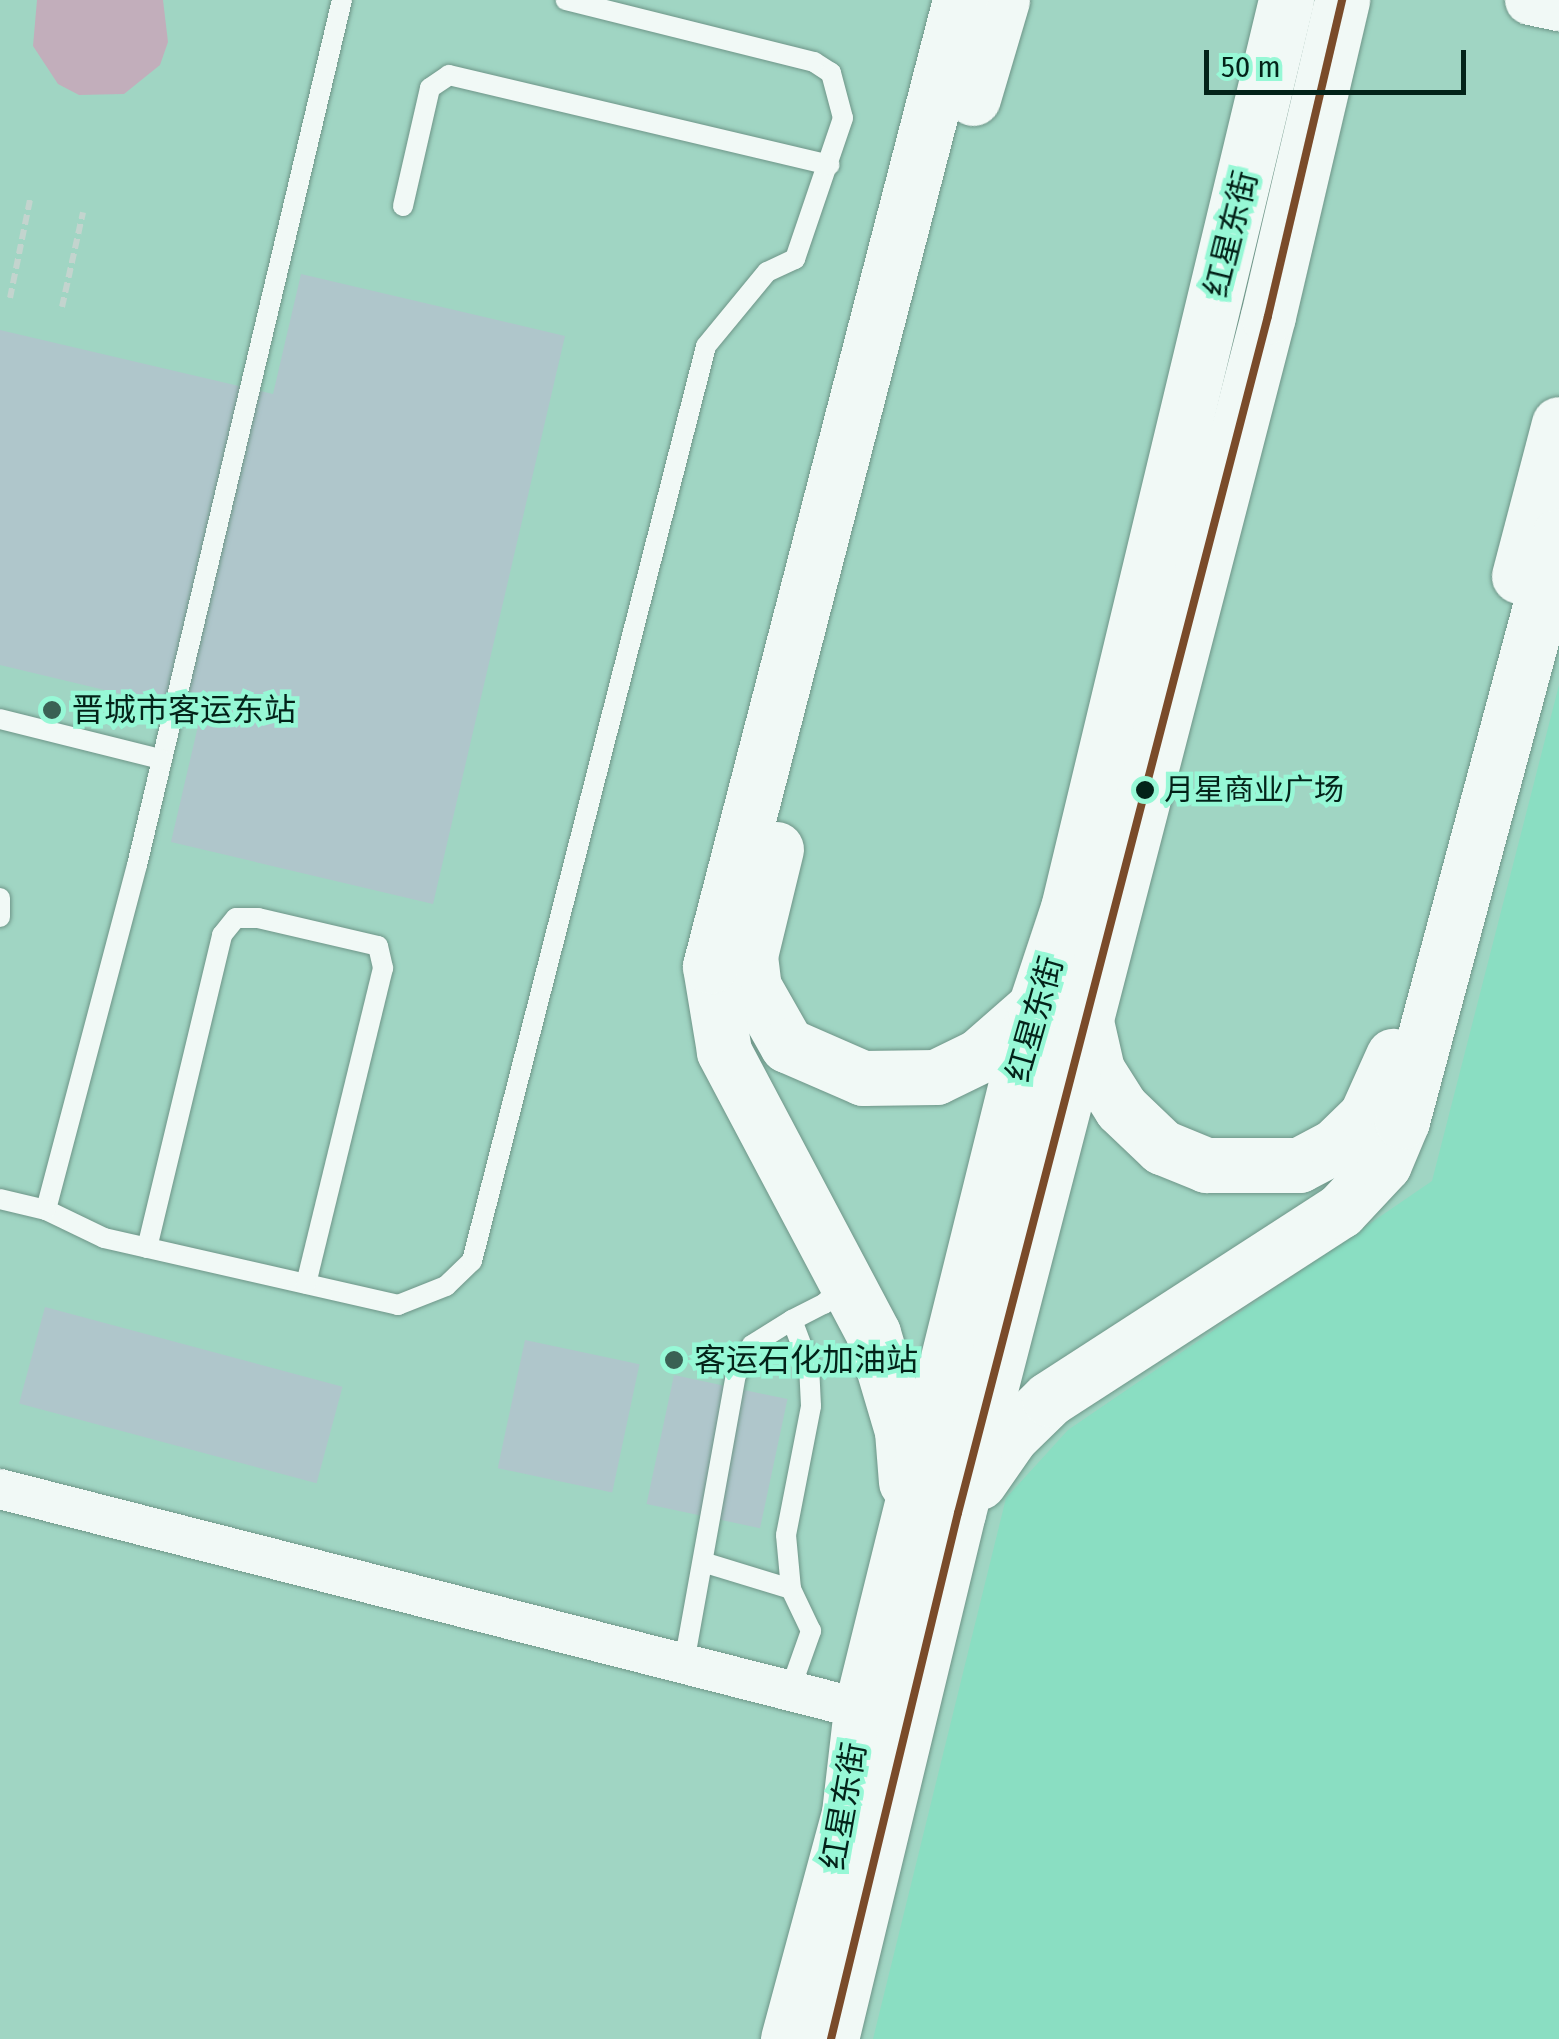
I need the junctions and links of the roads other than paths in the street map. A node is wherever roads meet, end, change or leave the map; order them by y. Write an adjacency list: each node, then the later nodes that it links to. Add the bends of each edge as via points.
1 (342, 0): 14 (lane)
2 (566, 0): 9 (lane, via 814,62 831,73 841,93 843,118)
3 (960, 0): 21 (main road, via 710,966 724,1051)
4 (1002, 0): 17 (main road, via 750,956 754,987 787,1045 864,1078 936,1076)
5 (1286, 0): 17 (main road, 红星东街, via 1068,908)
6 (1342, 0): 17 (main road, via 1299,190)
7 (1530, 0): 8 (street)
8 (1559, 6)
9 (830, 165): 10 (lane, via 449,75 430,88); 22 (lane, via 795,260 766,272 706,346 472,1261 446,1286 398,1305)
10 (403, 206)
11 (1559, 424): 17 (main road, via 1386,1082 1366,1116 1335,1146 1299,1165 1206,1164 1162,1147 1121,1108)
12 (1559, 536): 25 (main road, via 1402,1121 1384,1164 1340,1211 1049,1399)
13 (0, 719): 14 (lane)
14 (162, 759): 19 (lane)
15 (0, 898): 16 (lane)
16 (0, 917)
17 (1060, 1012): 25 (main road)
18 (0, 1199): 19 (lane)
19 (46, 1210): 20 (lane, via 104,1238)
20 (147, 1248): 22 (lane); 22 (lane, via 222,935 236,918 258,918 378,946 383,968)
21 (847, 1282): 23 (lane, via 824,1304); 25 (main road, via 888,1376)
22 (306, 1284)
23 (792, 1320): 26 (lane, via 752,1345 736,1375); 27 (lane, via 808,1365 811,1406 786,1535)
24 (0, 1488): 28 (street)
25 (933, 1516): 30 (main road, 红星东街); 32 (main road)
26 (706, 1563): 27 (lane); 28 (lane)
27 (792, 1589): 29 (lane, via 811,1632)
28 (684, 1663): 29 (street)
29 (790, 1690): 30 (street)
30 (861, 1708): 31 (main road, 红星东街, via 849,1813)
31 (788, 2039)
32 (832, 2039)

